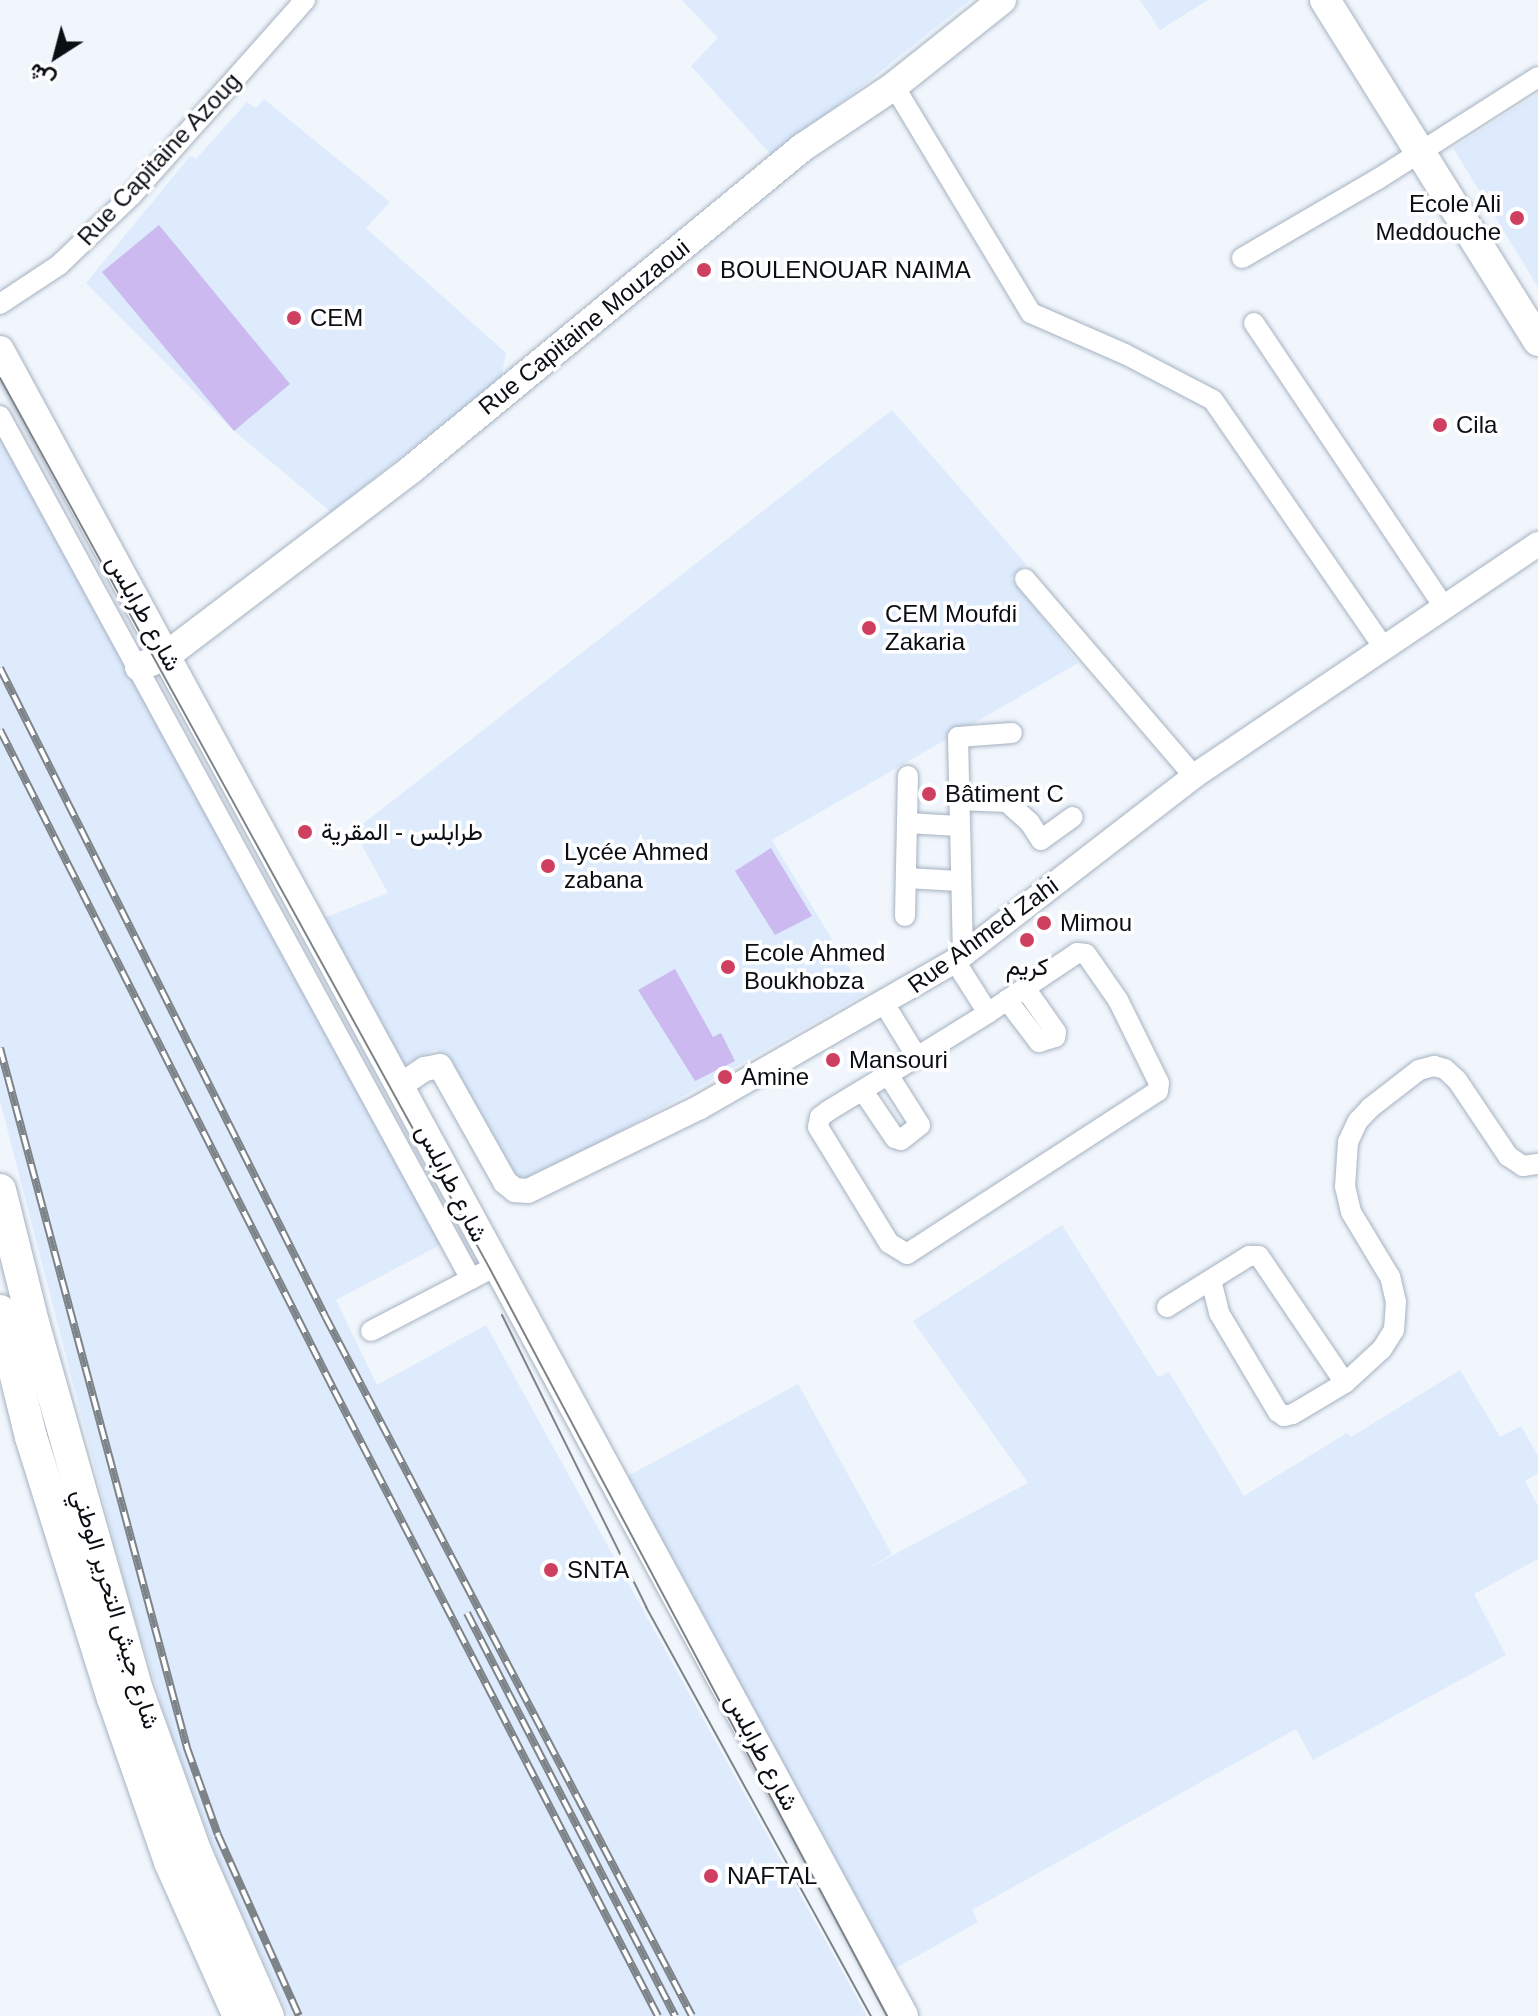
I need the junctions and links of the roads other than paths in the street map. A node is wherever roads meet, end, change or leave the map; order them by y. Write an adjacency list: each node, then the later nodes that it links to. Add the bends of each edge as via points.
1 (305, 0): 8 (street, Rue Capitaine Azoug, via 132,195 59,265)
2 (1002, 0): 5 (main road, Rue Capitaine Mouzaoui)
3 (1325, 0): 6 (main road)
4 (1538, 77): 6 (street)
5 (894, 86): 16 (street, via 1031,313 1213,400); 17 (main road, Rue Capitaine Mouzaoui, via 803,147 413,468)
6 (1417, 151): 7 (street); 10 (main road)
7 (1242, 258)
8 (0, 304)
9 (1254, 323): 15 (street)
10 (1538, 341)
11 (0, 350): 17 (main road, شارع طرابلس)
12 (0, 416): 18 (street)
13 (1538, 544): 15 (street, Rue Ahmed Zahi)
14 (1025, 579): 21 (street)
15 (1443, 605): 16 (street, Rue Ahmed Zahi)
16 (1383, 646): 21 (street, Rue Ahmed Zahi)
17 (167, 655): 18 (main road, Rue Capitaine Mouzaoui); 36 (main road, شارع طرابلس)
18 (139, 667): 40 (street)
19 (1012, 733): 22 (street, via 958,737)
20 (908, 776): 24 (street)
21 (1194, 776): 29 (street, Rue Ahmed Zahi)
22 (958, 800): 23 (street, via 1007,802 1041,840); 25 (street)
23 (1073, 817)
24 (907, 823): 25 (street); 26 (street)
25 (959, 826): 27 (street)
26 (906, 878): 27 (street); 28 (street)
27 (959, 881): 29 (street)
28 (905, 916)
29 (959, 958): 32 (street, Rue Ahmed Zahi); 33 (street)
30 (1025, 988): 31 (street); 31 (street, via 1055,1037 1039,1042); 37 (street, via 1077,953 1086,954 1118,1000 1159,1083 1158,1091 907,1254 889,1243 818,1127 820,1117)
31 (1007, 1000): 33 (street)
32 (885, 1005): 34 (street); 36 (street, Rue Ahmed Zahi, via 700,1107 528,1191 505,1182 440,1066)
33 (988, 1013): 34 (street)
34 (917, 1057): 35 (street)
35 (889, 1076): 37 (street); 37 (street, via 920,1125 901,1140)
36 (401, 1085): 40 (main road, شارع طرابلس)
37 (863, 1091)
38 (1538, 1164): 45 (street, via 1523,1166 1508,1156 1457,1080 1434,1066 1419,1070 1358,1121 1348,1142 1345,1187 1351,1212 1390,1277 1396,1302 1394,1330 1382,1349)
39 (0, 1190): 47 (highway, شارع جيش التحرير الوطني, via 137,1690 196,1853)
40 (484, 1272): 44 (street); 48 (main road, شارع طرابلس, via 627,1501)
41 (1211, 1280): 42 (street); 45 (street, via 1249,1256 1259,1256); 45 (street, via 1219,1313 1278,1412 1293,1414)
42 (1167, 1307)
43 (0, 1311): 46 (highway, شارع جيش التحرير الوطني, via 31,1437 113,1698 170,1862)
44 (371, 1331)
45 (1345, 1383)
46 (239, 2016)
47 (268, 2016)
48 (904, 2016)

